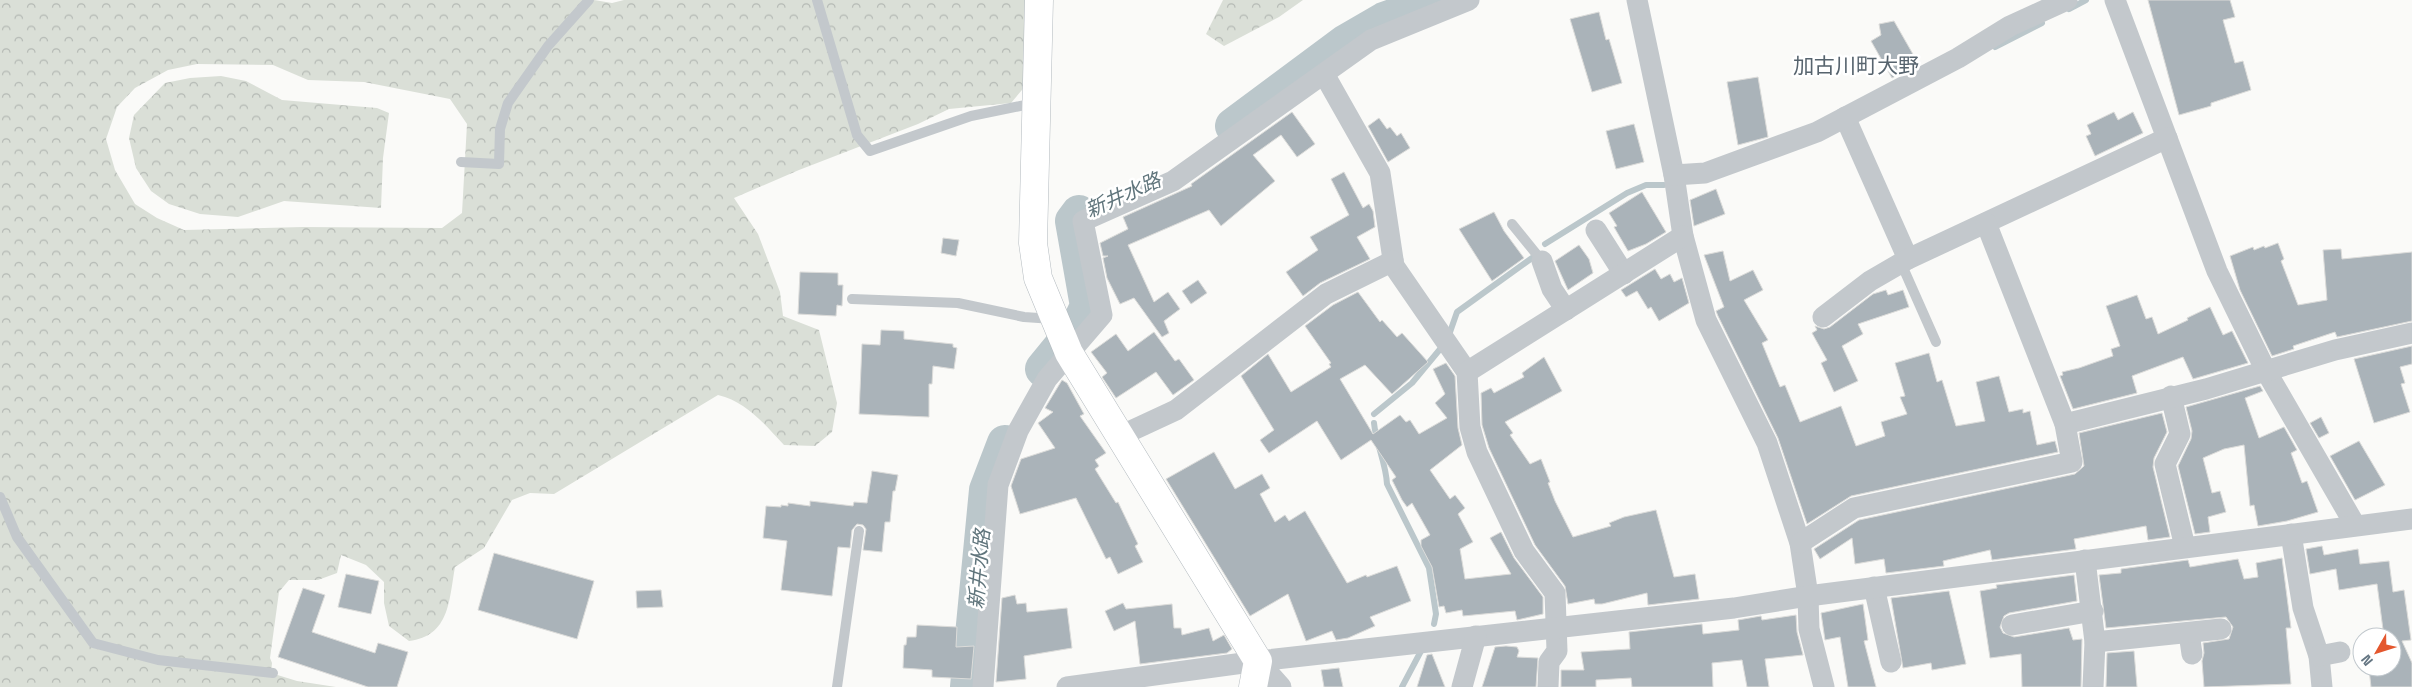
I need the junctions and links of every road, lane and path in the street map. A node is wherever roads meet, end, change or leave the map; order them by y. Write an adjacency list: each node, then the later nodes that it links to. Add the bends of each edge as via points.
1 (588, 0): 12 (lane, via 548,46 508,103 500,129 500,164)
2 (816, 0): 9 (lane, via 857,135 870,152 971,116)
3 (1039, 0): 9 (street)
4 (1469, 0): 8 (street, via 1371,40)
5 (1637, 0): 13 (street)
6 (2067, 0): 10 (street, via 2010,26 1958,58)
7 (2116, 0): 11 (street)
8 (1324, 74): 18 (street, via 1380,173); 28 (street, via 1174,181 1083,221 1102,315)
9 (1036, 103): 25 (street, via 1033,243 1038,278)
10 (1845, 117): 13 (street, via 1817,132 1705,173); 20 (street)
11 (2167, 138): 14 (street); 29 (street, via 2217,271)
12 (461, 162)
13 (1674, 175): 17 (street)
14 (1986, 222): 20 (street); 32 (street)
15 (1512, 224): 19 (lane)
16 (1596, 230): 21 (street)
17 (1683, 236): 21 (street); 39 (street, via 1706,320 1767,442)
18 (1393, 261): 30 (street, via 1423,311); 33 (street, via 1326,294 1176,410)
19 (1542, 261): 23 (street, via 1552,289)
20 (1905, 261): 24 (street, via 1870,281); 27 (lane)
21 (1624, 274): 23 (street)
22 (852, 299): 25 (lane, via 958,303 1024,317)
23 (1566, 310): 30 (street)
24 (1823, 316)
25 (1057, 320): 28 (street)
26 (2412, 333): 29 (street, via 2335,350)
27 (1936, 342)
28 (1070, 353): 33 (street); 56 (street, via 1047,379 1027,414 998,485)
29 (2266, 371): 31 (street); 36 (street)
30 (1467, 372): 46 (street, via 1470,427 1477,452 1524,551 1555,593)
31 (2171, 396): 32 (street); 40 (street, via 2180,434 2165,464)
32 (2065, 424): 39 (street, via 2072,462 1854,508)
33 (1120, 436): 54 (street)
34 (0, 497): 53 (lane, via 17,537 93,643 158,660)
35 (2412, 519): 36 (street)
36 (2354, 526): 38 (street)
37 (859, 531): 55 (lane)
38 (2291, 534): 40 (street); 51 (street, via 2303,608)
39 (1800, 544): 43 (street)
40 (2185, 547): 41 (street)
41 (2085, 560): 42 (street); 44 (street)
42 (1874, 587): 43 (street); 52 (street)
43 (1808, 596): 46 (street, via 1734,608); 61 (street, via 1810,629)
44 (2092, 611): 45 (street); 49 (street)
45 (2012, 625)
46 (1558, 627): 48 (street); 60 (street, via 1557,651 1549,662)
47 (2221, 629): 49 (street, via 2191,643)
48 (1476, 636): 54 (street); 59 (street)
49 (2095, 642): 62 (street)
50 (2340, 652): 51 (street)
51 (2319, 656): 63 (street)
52 (1891, 662)
53 (272, 673)
54 (1256, 674): 57 (street); 58 (street)
55 (837, 687)
56 (983, 687)
57 (1067, 687)
58 (1281, 687)
59 (1462, 687)
60 (1548, 687)
61 (1824, 687)
62 (2093, 687)
63 (2322, 687)

